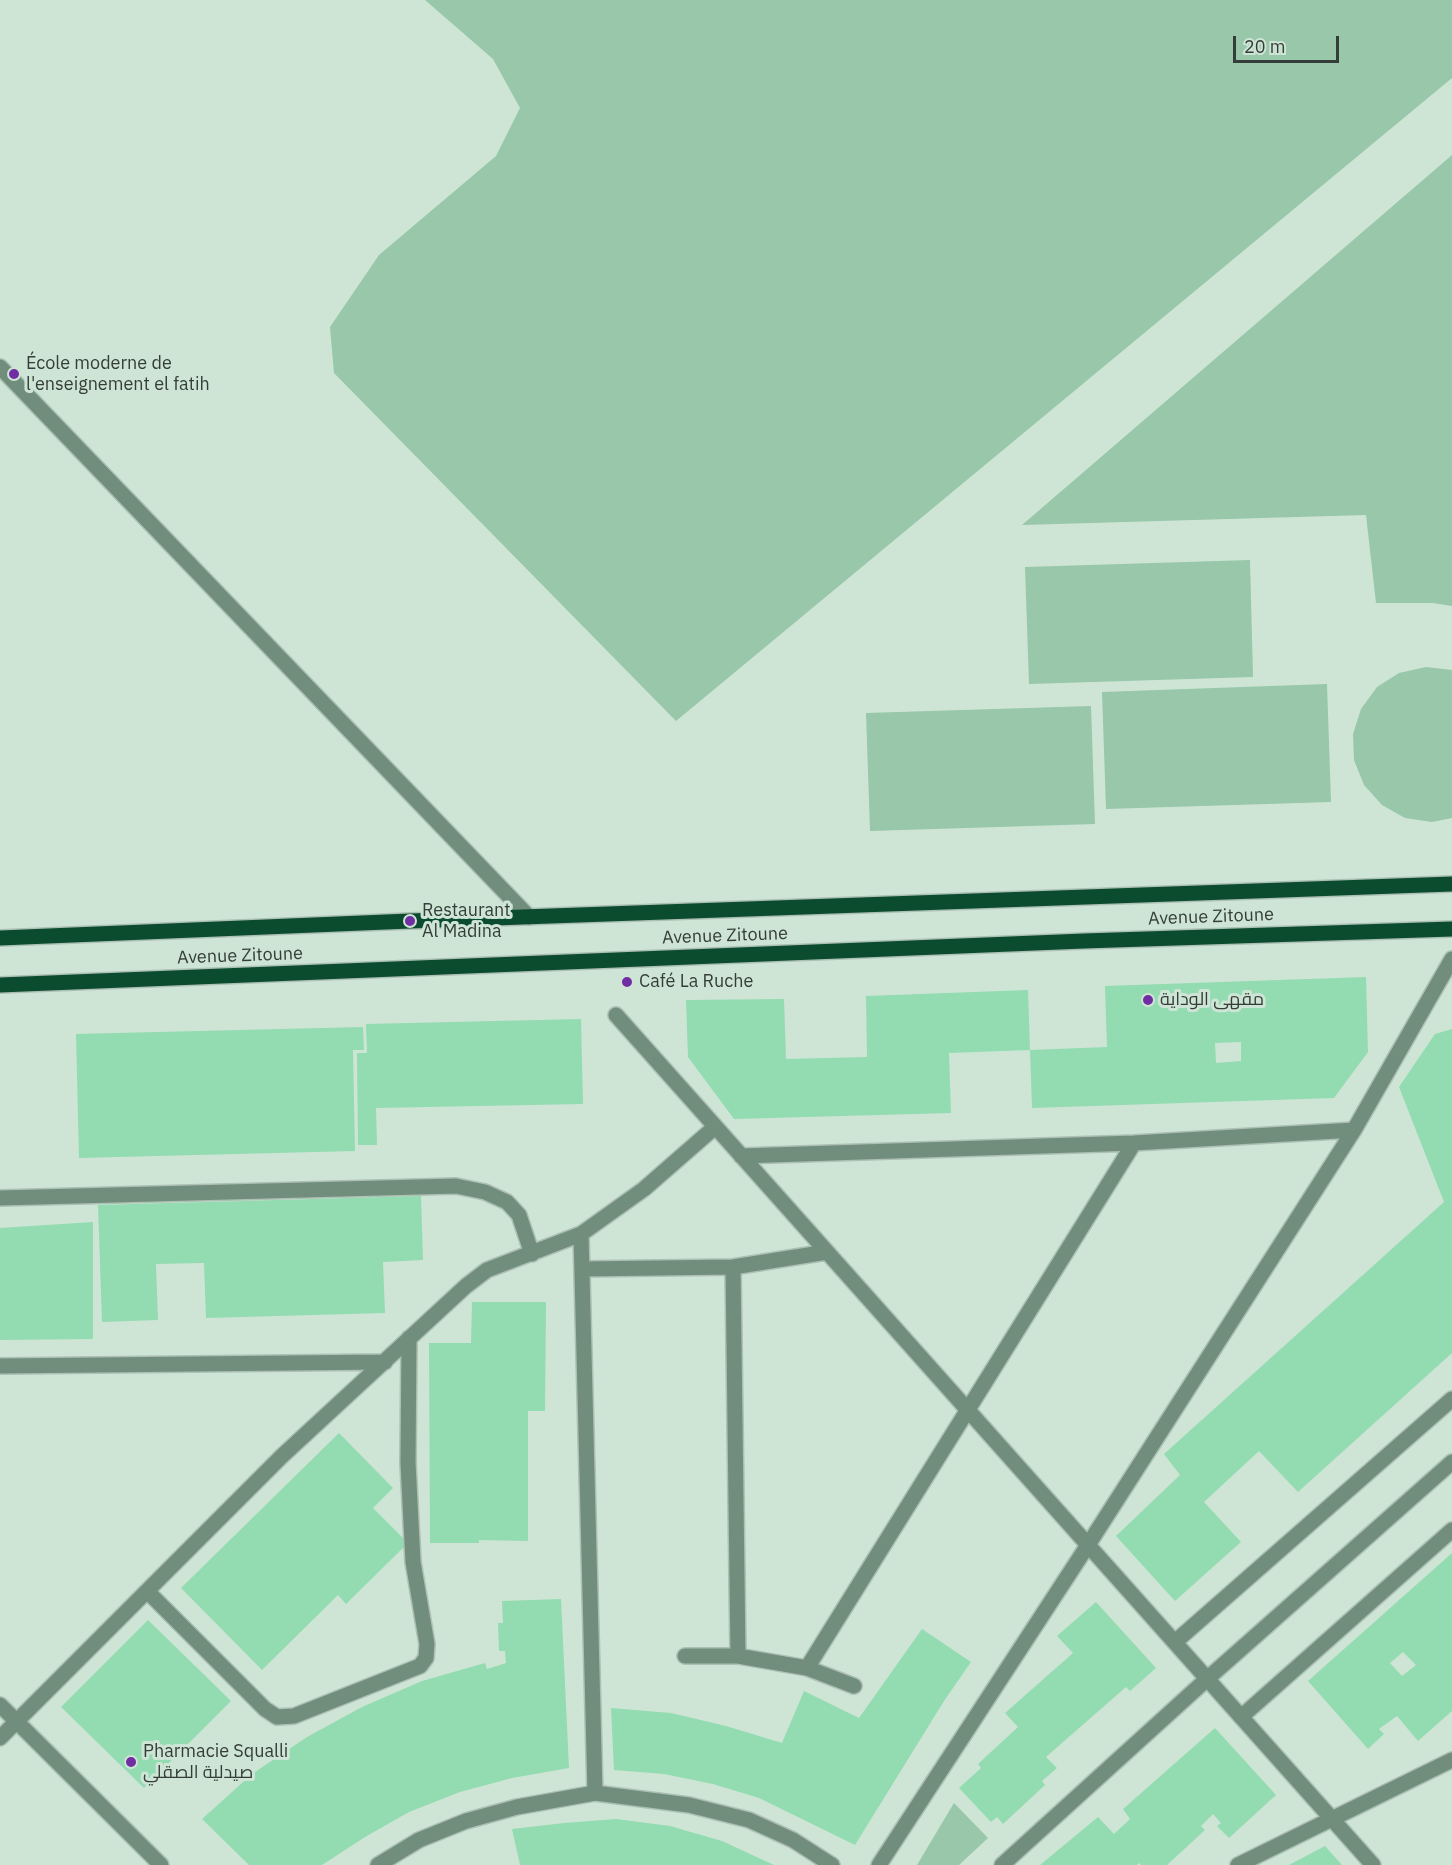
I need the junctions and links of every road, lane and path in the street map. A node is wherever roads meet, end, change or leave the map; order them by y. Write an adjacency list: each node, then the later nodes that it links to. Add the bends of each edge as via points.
1 (0, 367): 3 (street)
2 (1452, 884): 3 (main road, Avenue Zitoune)
3 (529, 917): 5 (main road, Avenue Zitoune)
4 (1452, 929): 7 (main road, Avenue Zitoune)
5 (0, 938)
6 (1452, 959): 10 (street)
7 (0, 985)
8 (616, 1015): 9 (street)
9 (715, 1126): 12 (street); 14 (street, via 644,1189)
10 (1354, 1130): 11 (street); 26 (street)
11 (1134, 1143): 12 (street); 23 (street)
12 (741, 1156): 15 (street)
13 (0, 1198): 16 (street, via 456,1186 507,1202 519,1215)
14 (581, 1234): 16 (street); 18 (street)
15 (827, 1252): 17 (street); 23 (street)
16 (532, 1254): 19 (street, via 487,1270)
17 (733, 1268): 18 (street); 30 (street)
18 (582, 1269): 39 (street)
19 (409, 1338): 20 (street); 27 (street, via 408,1463 413,1562 427,1644 426,1658 420,1666 294,1716 277,1717)
20 (385, 1362): 21 (street); 27 (street, via 282,1456)
21 (0, 1366)
22 (1452, 1399): 28 (street)
23 (968, 1411): 26 (street); 31 (street)
24 (1452, 1462): 32 (street)
25 (1452, 1530): 35 (street)
26 (1088, 1545): 28 (street); 44 (street)
27 (147, 1591): 36 (street)
28 (1175, 1642): 32 (street)
29 (685, 1656): 30 (street)
30 (738, 1656): 31 (street)
31 (807, 1668): 33 (street)
32 (1207, 1679): 35 (street); 45 (street)
33 (854, 1686)
34 (0, 1705): 36 (street)
35 (1241, 1717): 40 (street)
36 (16, 1721): 37 (street); 41 (street)
37 (0, 1738)
38 (1452, 1760): 40 (street)
39 (595, 1793): 42 (street, via 466,1821 419,1840); 43 (street, via 689,1805 749,1820 793,1840)
40 (1331, 1818): 46 (street); 47 (street)
41 (161, 1865)
42 (378, 1865)
43 (832, 1865)
44 (879, 1865)
45 (1002, 1865)
46 (1238, 1865)
47 (1373, 1865)

